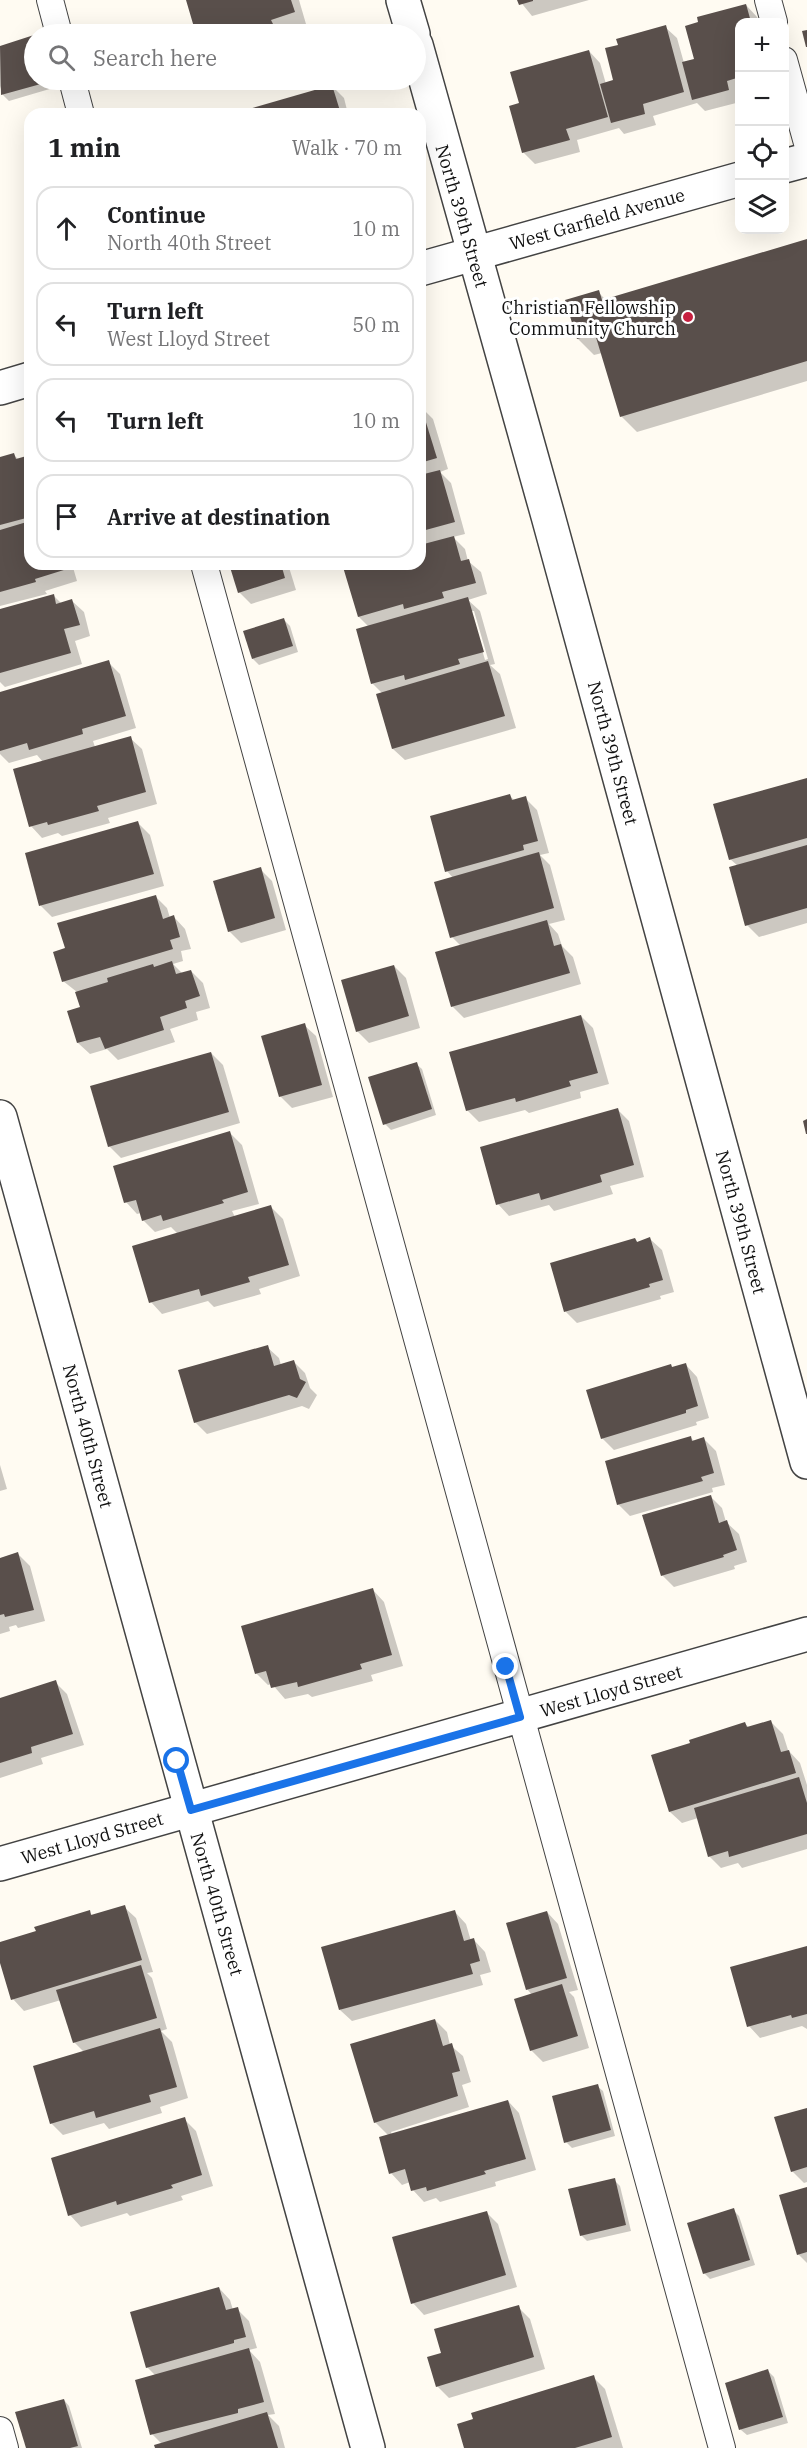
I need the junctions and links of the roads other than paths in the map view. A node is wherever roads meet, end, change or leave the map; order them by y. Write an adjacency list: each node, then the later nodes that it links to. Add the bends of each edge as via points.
1 (50, 0): 5 (lane)
2 (403, 0): 6 (street)
3 (768, 0): 4 (lane)
4 (773, 18)
5 (56, 24)
6 (410, 24)
7 (787, 72): 11 (lane)
8 (426, 82): 15 (street, North 39th Street)
9 (75, 90): 10 (lane)
10 (79, 108)
11 (807, 143)
12 (807, 160): 13 (street)
13 (789, 165)
14 (736, 180): 15 (street, West Garfield Avenue)
15 (473, 255): 16 (street, West Garfield Avenue); 21 (street, North 39th Street)
16 (426, 267)
17 (24, 382): 18 (street)
18 (0, 388)
19 (206, 570): 23 (lane)
20 (0, 1117): 24 (street, North 40th Street)
21 (807, 1462)
22 (807, 1634): 23 (street, West Lloyd Street)
23 (520, 1717): 24 (street, West Lloyd Street); 29 (lane)
24 (191, 1810): 25 (street, West Lloyd Street); 28 (street, North 40th Street)
25 (0, 1864)
26 (0, 2430): 27 (lane)
27 (5, 2448)
28 (368, 2448)
29 (722, 2448)

